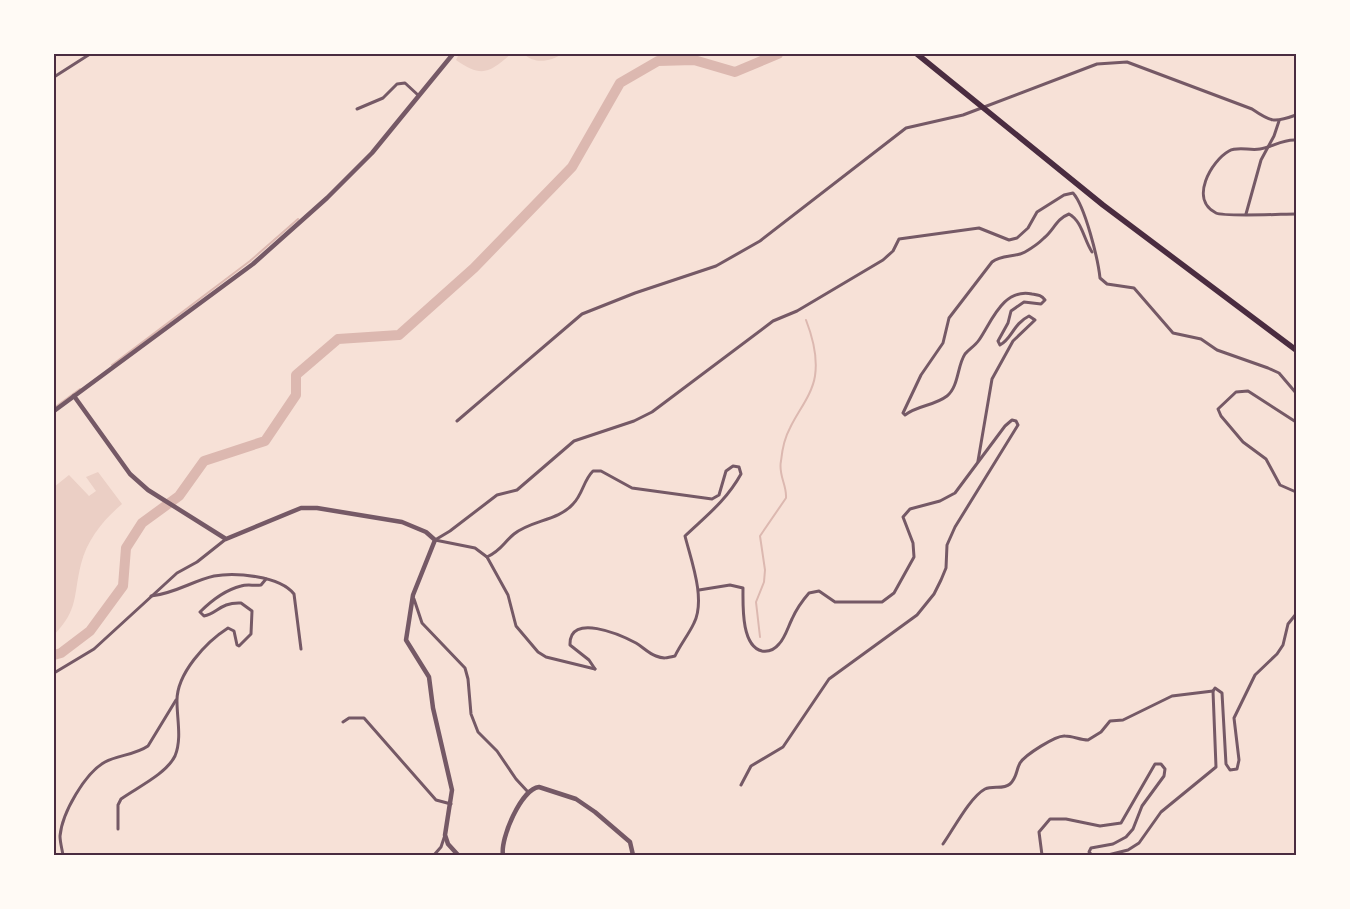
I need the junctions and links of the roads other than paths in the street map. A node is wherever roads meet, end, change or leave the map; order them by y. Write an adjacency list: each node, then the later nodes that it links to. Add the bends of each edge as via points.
1 (454, 54): 5 (street)
2 (918, 54): 14 (highway, via 1103,205)
3 (87, 55): 4 (street)
4 (54, 77)
5 (418, 95): 6 (street, via 406,83 397,84 383,98); 16 (street, via 372,153 253,264)
6 (357, 109)
7 (1296, 115): 8 (street)
8 (1279, 121): 10 (street); 18 (street, via 1267,120 1252,108 1127,62 1097,64 963,115 906,128 760,241 716,266 582,314)
9 (1296, 140): 10 (street, via 1286,139)
10 (1269, 146): 11 (street, via 1260,160); 11 (street, via 1260,150 1231,149 1218,158 1204,182 1206,203 1215,213 1225,216)
11 (1246, 214): 12 (street)
12 (1296, 214)
13 (1094, 254): 15 (street, via 1100,278 1107,284 1134,288 1173,333 1201,339 1217,350 1268,368 1279,374); 20 (street, via 1084,241 1079,222 1069,214 1063,216 1046,236 1027,250 992,262 949,318 943,343 921,375 903,410 905,415 947,396 954,386 964,355 1010,296 1026,292 1041,295 1045,300 1041,304 1026,302 1013,308 998,341 1000,345 1004,344 1022,320 1029,316 1035,320 1013,340 992,380); 23 (street, via 1084,215 1073,193 1064,195 1038,212 1017,238 1009,240 979,228 899,239 883,260 797,311 773,321 652,412 574,441 516,490 497,495)
14 (1296, 350)
15 (1296, 393)
16 (74, 396): 17 (street); 22 (street, via 130,474 148,490)
17 (54, 411)
18 (457, 421)
19 (1296, 422): 21 (street, via 1248,392 1236,392 1218,409 1243,442 1266,459 1280,485)
20 (978, 461): 26 (street, via 955,493 940,501 910,509 903,516 913,543 914,557 894,594 882,602 836,602 818,591 809,593 780,643 766,651 750,643 744,616 743,588 730,585); 35 (street, via 1005,426 1012,420 1016,421 1018,425 1001,455 955,528 948,545 946,568 934,594 917,615 829,679 783,747 751,766)
21 (1296, 492)
22 (226, 539): 23 (street, via 290,511 317,508 402,522 426,532); 27 (street)
23 (435, 540): 24 (street, via 475,548); 28 (street)
24 (487, 557): 26 (street, via 508,595 516,626 530,643 546,657 596,669 570,645 579,628 616,634 665,659 675,656 695,622); 26 (street, via 499,552 514,534 573,505 585,478 593,471 601,471 632,488 712,499 719,495 726,471 733,466 738,467 741,474 734,487 709,516 685,536)
25 (266, 579): 27 (street, via 213,576 167,594); 30 (street, via 289,588 294,594); 33 (street, via 261,585 242,585 227,592 200,612 207,616 220,606 241,603 252,611 251,634 239,646 230,628 216,636 194,659)
26 (699, 590)
27 (150, 596): 31 (street, via 94,649)
28 (413, 596): 36 (street, via 422,623 465,668 471,714 478,732); 37 (street, via 406,640 429,677 437,730 450,776)
29 (1296, 614): 32 (street, via 1288,624 1278,654 1255,675 1234,718 1239,760 1234,770 1227,768 1225,758 1222,693 1219,689)
30 (301, 649)
31 (54, 673)
32 (1213, 691): 40 (street, via 1172,696 1123,720 1110,722 1088,740 1065,735 1040,747 1020,763 1010,784 986,788 977,796); 48 (street, via 1216,768 1162,812 1139,843 1128,850)
33 (177, 700): 38 (street, via 179,734 174,757 167,767 121,799); 41 (street, via 148,746 94,770 63,820 60,838)
34 (343, 722): 37 (street, via 348,718 364,718 436,800)
35 (742, 785)
36 (528, 792): 44 (street, via 503,843); 45 (street, via 539,787 576,799 630,842)
37 (452, 804): 39 (street)
38 (118, 829)
39 (445, 835): 42 (street); 43 (street)
40 (943, 844)
41 (63, 855)
42 (434, 855)
43 (458, 855)
44 (503, 855)
45 (634, 855)
46 (1042, 855): 47 (street, via 1039,832 1050,820 1100,826 1122,823 1155,764 1160,764 1165,769 1164,776 1142,806 1133,829 1120,842 1091,848 1089,852)
47 (1092, 855)
48 (1108, 855)

